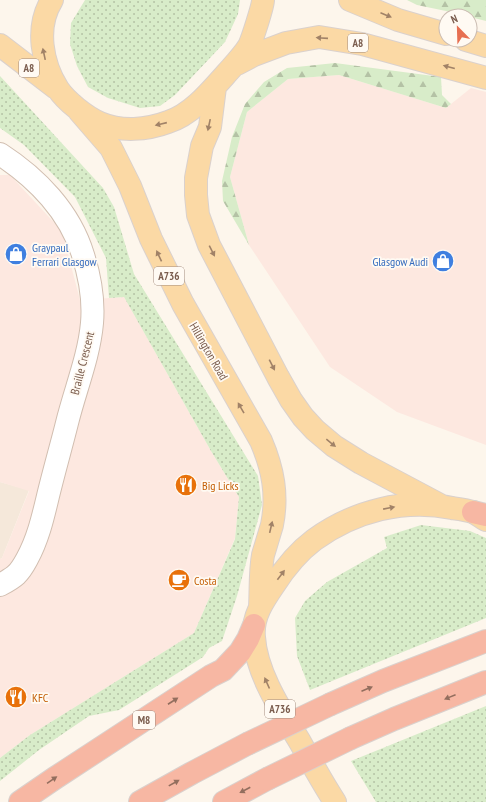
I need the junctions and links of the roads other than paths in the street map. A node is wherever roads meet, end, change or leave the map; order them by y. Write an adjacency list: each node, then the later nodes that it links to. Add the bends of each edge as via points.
1 (52, 0): 9 (main road, one-way to 1, via 48,69 42,38 48,6)
2 (263, 0): 6 (main road, via 249,46)
3 (350, 0): 4 (main road, one-way to 4, via 398,20)
4 (438, 32)
5 (0, 45): 9 (main road, A8)
6 (231, 68): 7 (main road, A8, one-way to 6, via 362,44 319,37 272,48); 8 (main road)
7 (486, 78)
8 (215, 87): 10 (main road, one-way to 10, via 187,113 169,122 150,127 114,127 100,123); 12 (main road, one-way to 12, via 210,127 202,146 196,178 198,215 209,245 278,377 303,417 334,446)
9 (58, 90): 10 (main road)
10 (80, 111): 15 (main road, Hillington Road / A736, one-way to 10, via 263,556 272,524 274,503 268,457 182,304 111,148)
11 (0, 154): 14 (street, Braille Crescent, via 41,187 65,218 76,236 83,255 93,300 89,347 41,525 28,558 15,577)
12 (442, 506): 13 (main road); 15 (main road, one-way to 12, via 280,575 290,563 302,550 330,530 365,514 390,507 424,504)
13 (482, 516)
14 (0, 585)
15 (257, 616): 18 (highway, M8, one-way to 15, via 223,670 240,652); 21 (main road, A736, one-way to 15, via 268,684 256,652 254,638)
16 (486, 641): 19 (highway, one-way to 16, bridge, via 248,744 331,704)
17 (486, 682): 20 (highway, one-way to 20, bridge, via 351,738)
18 (20, 802)
19 (140, 802)
20 (224, 802)
21 (335, 802)

